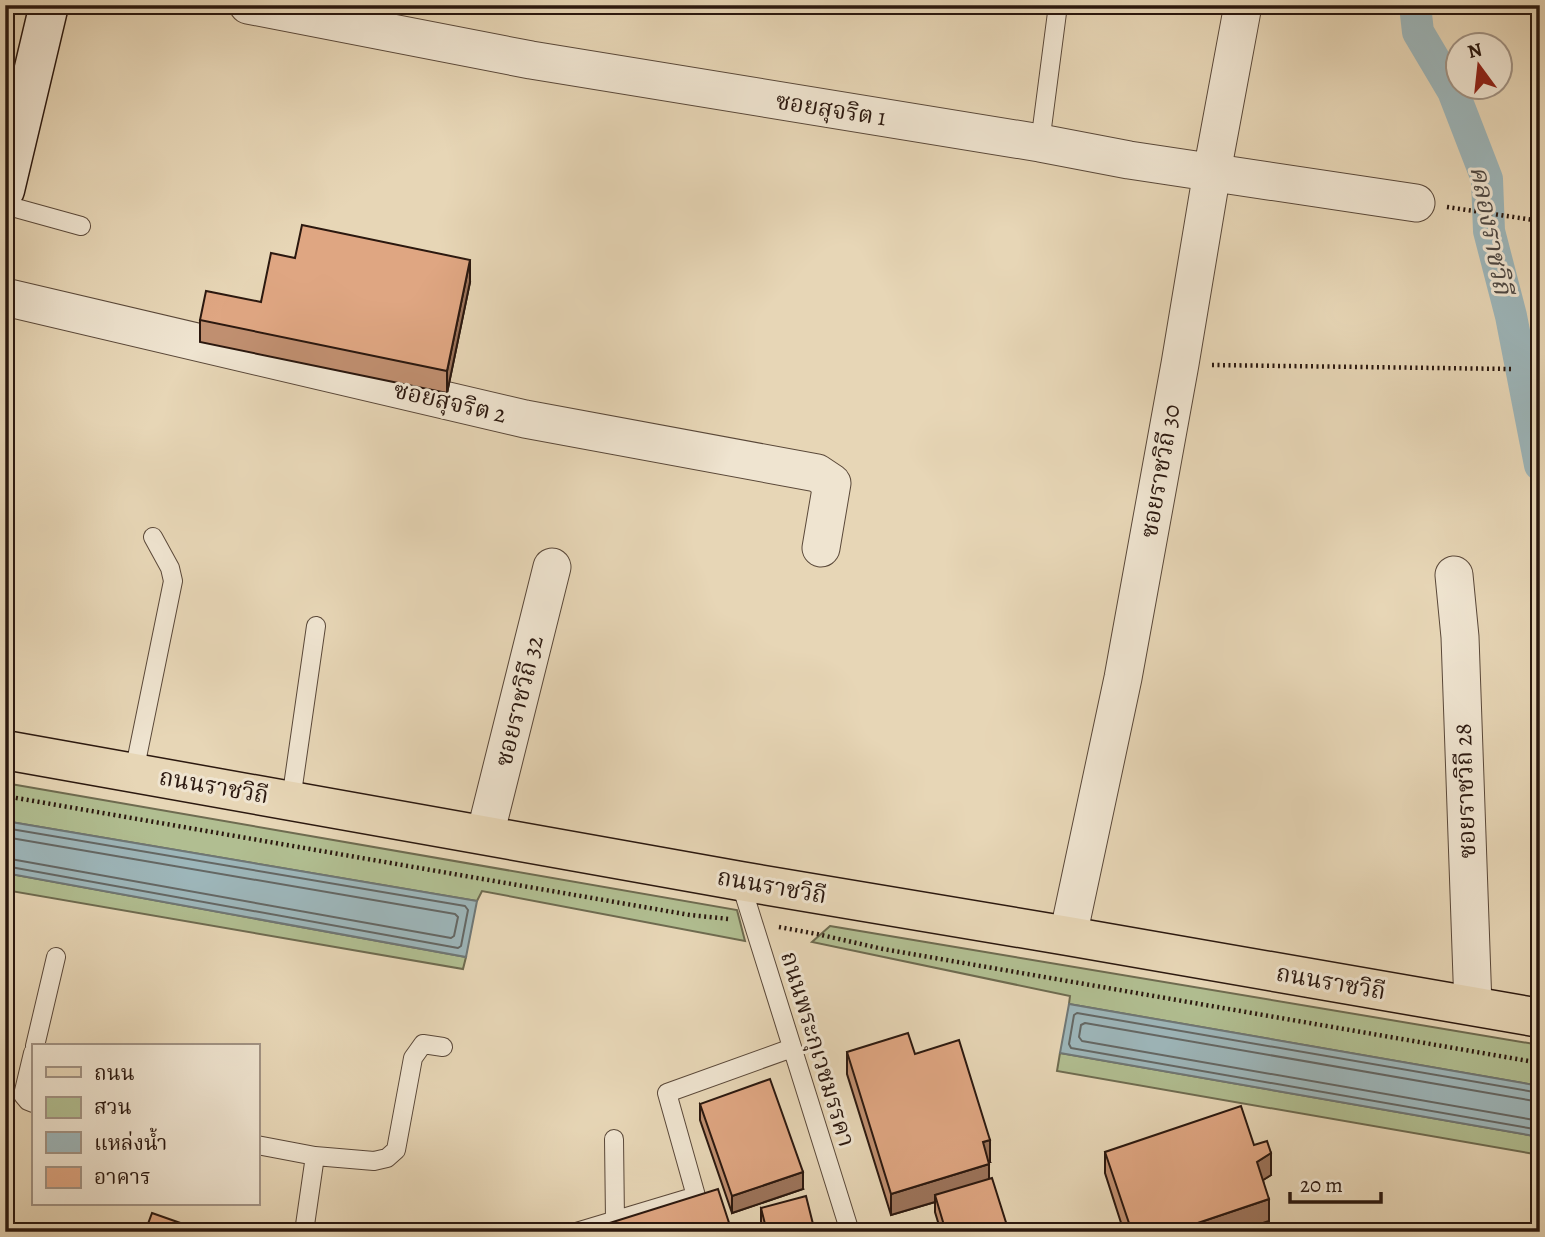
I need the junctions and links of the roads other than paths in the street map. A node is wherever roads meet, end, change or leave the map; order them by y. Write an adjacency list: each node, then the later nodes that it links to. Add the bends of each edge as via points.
1 (49, 5): 7 (main road)
2 (248, 5): 5 (street, ซอยสุจริต 1, via 531,60)
3 (1058, 5): 5 (lane)
4 (1243, 5): 6 (street, ซอยราชวิถี 30)
5 (1040, 143): 6 (street, ซอยสุจริต 1)
6 (1212, 172): 8 (street, ซอยสุจริต 1); 22 (street, ซอยราชวิถี 30, via 1123,678)
7 (5, 190)
8 (1427, 204)
9 (5, 205): 10 (lane)
10 (81, 226)
11 (5, 297): 13 (street, ซอยสุจริต 2, via 525,419 817,473 832,483)
12 (153, 537): 18 (lane, via 173,581)
13 (821, 548)
14 (552, 567): 20 (street, ซอยราชวิถี 32)
15 (1454, 575): 24 (street, ซอยราชวิถี 28)
16 (316, 626): 19 (lane)
17 (5, 750): 18 (main road, ถนนราชวิถี)
18 (134, 772): 19 (main road, ถนนราชวิถี)
19 (290, 800): 20 (main road, ถนนราชวิถี)
20 (485, 835): 21 (main road, ถนนราชวิถี)
21 (740, 881): 22 (main road, ถนนราชวิถี); 28 (lane, ถนนพระกุเวชมรรคา)
22 (1068, 936): 24 (main road, ถนนราชวิถี)
23 (56, 957): 26 (lane)
24 (1473, 1006): 25 (main road, ถนนราชวิถี)
25 (1540, 1018)
26 (35, 1044)
27 (443, 1047): 33 (lane, via 423,1044 413,1058 396,1150 387,1158)
28 (792, 1048): 34 (lane, via 667,1093 696,1196); 37 (lane, ถนนพระกุเวชมรรคา)
29 (32, 1057): 30 (lane, via 23,1095)
30 (32, 1103)
31 (614, 1139): 34 (lane)
32 (259, 1145): 33 (lane)
33 (315, 1156): 35 (lane)
34 (615, 1220): 36 (lane)
35 (304, 1232)
36 (576, 1232)
37 (850, 1232)

